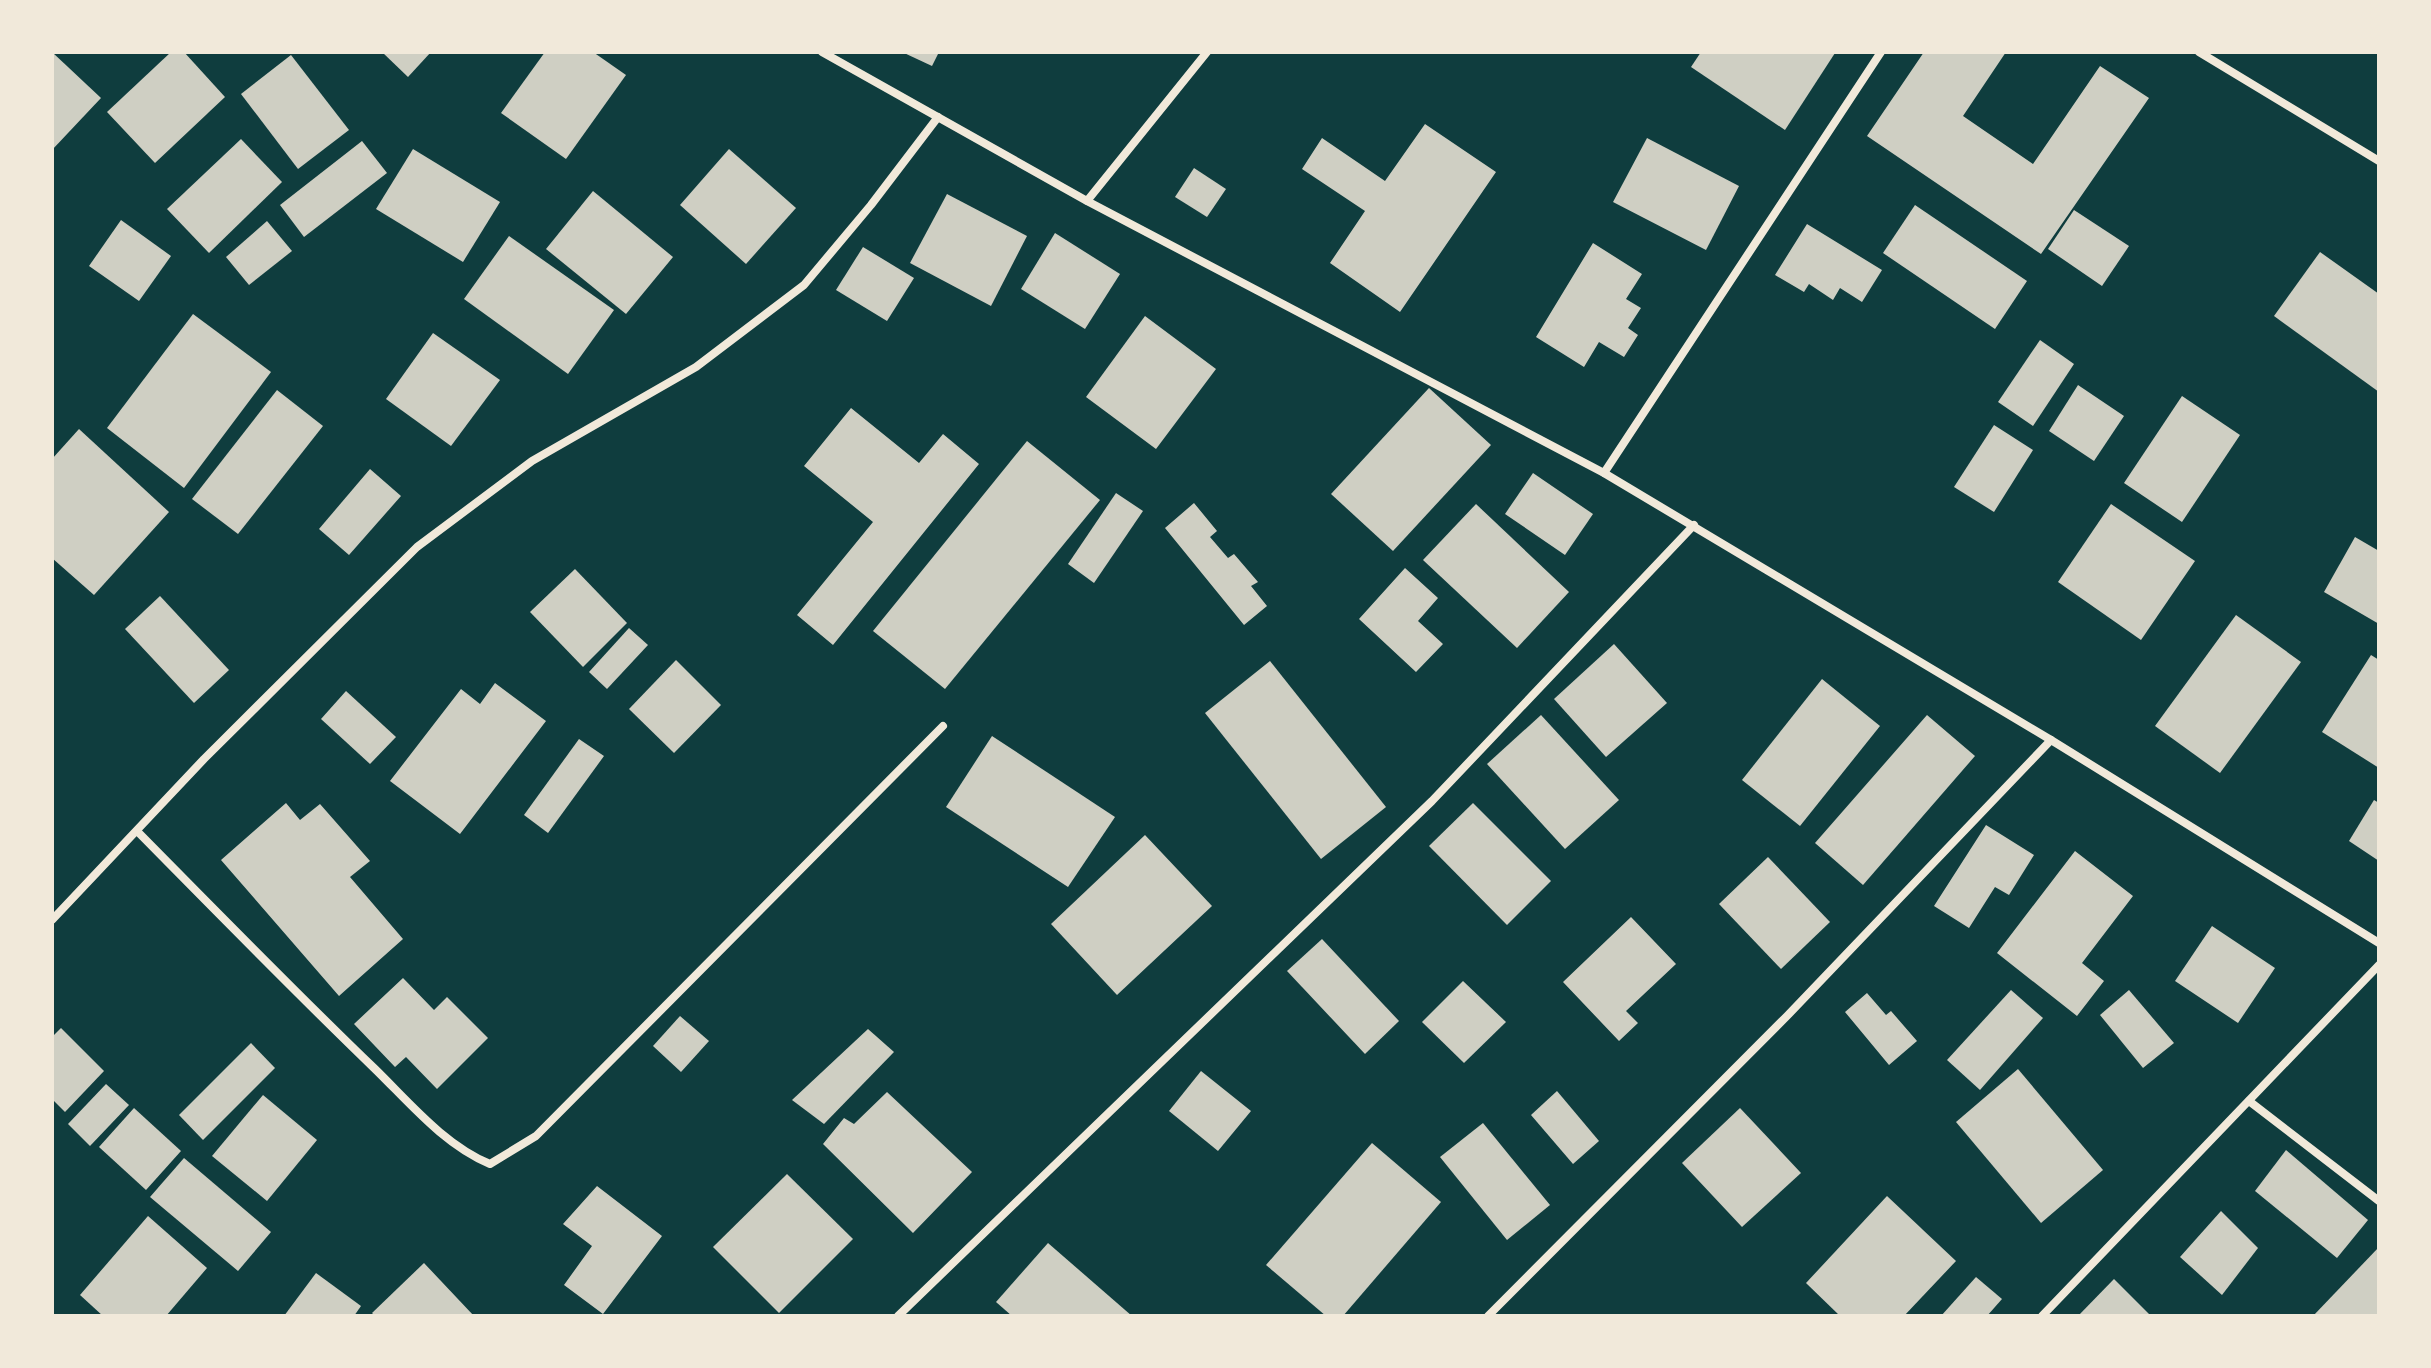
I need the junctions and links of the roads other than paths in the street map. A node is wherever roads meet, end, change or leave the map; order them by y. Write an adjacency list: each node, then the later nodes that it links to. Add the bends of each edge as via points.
1 (822, 52): 5 (street)
2 (1207, 52): 7 (street)
3 (1881, 52): 8 (street)
4 (2199, 52): 6 (street)
5 (938, 117): 7 (street); 12 (street, via 804,285 696,367 532,461 417,547)
6 (2379, 161)
7 (1087, 201): 8 (street)
8 (1604, 473): 9 (street)
9 (1694, 525): 11 (street); 18 (street, via 1432,801)
10 (943, 726): 12 (street, via 536,1136 490,1164 471,1157 445,1136)
11 (2051, 740): 14 (street); 19 (street, via 1787,1016)
12 (137, 831): 13 (street)
13 (52, 920)
14 (2379, 943)
15 (2379, 965): 16 (street)
16 (2249, 1101): 17 (street); 20 (street)
17 (2379, 1201)
18 (898, 1316)
19 (1488, 1316)
20 (2042, 1316)

